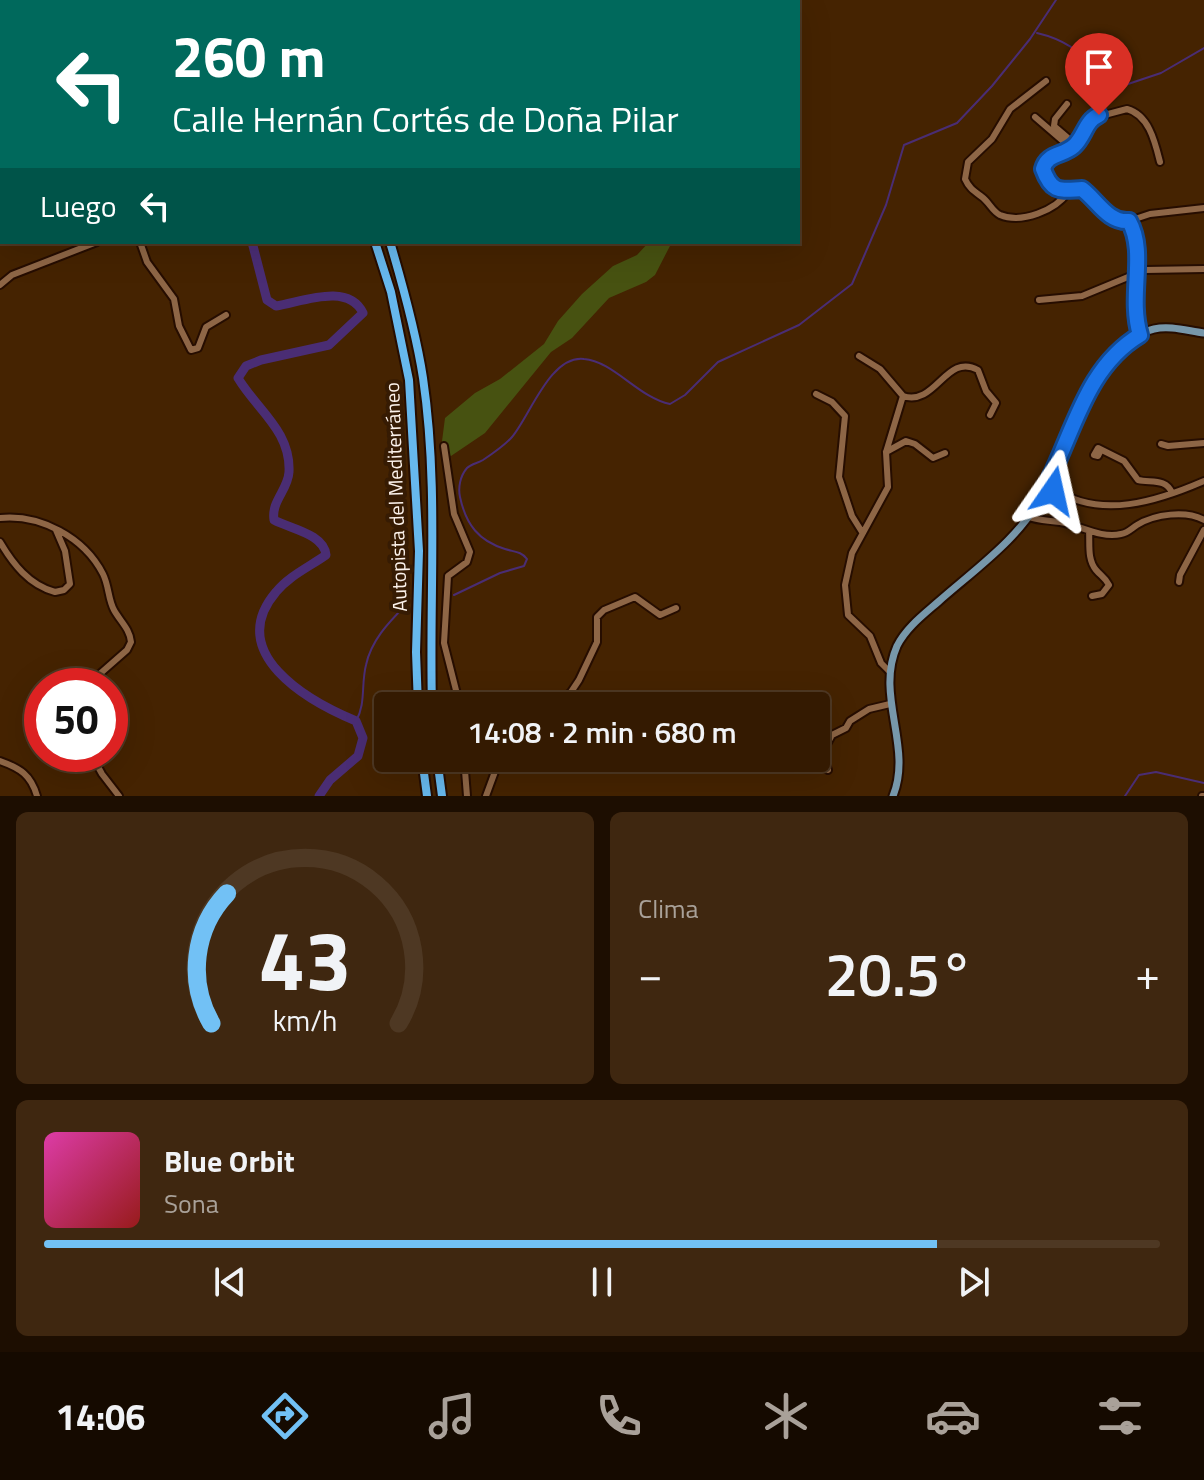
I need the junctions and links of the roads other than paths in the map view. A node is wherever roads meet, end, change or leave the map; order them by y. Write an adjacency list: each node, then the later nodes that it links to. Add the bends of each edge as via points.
1 (1046, 81): 6 (street, via 1010,109 992,139 968,162 965,179 1006,216 1043,212)
2 (1067, 104): 4 (street, via 1054,126)
3 (1035, 117): 4 (street)
4 (1073, 146): 5 (street, via 1093,118 1127,109 1142,117); 6 (street, via 1046,160 1043,169 1050,183)
5 (1160, 162)
6 (1068, 192): 8 (street, via 1082,189 1112,218)
7 (1204, 210): 8 (street)
8 (1129, 221): 14 (street, via 1137,240)
9 (92, 244): 15 (street, via 12,275)
10 (141, 244): 17 (street, via 174,299 191,350 198,348 206,327)
11 (376, 244): 48 (highway, Autopista del Mediterráneo, via 409,380 419,551)
12 (391, 244): 49 (highway, Autopista del Mediterráneo, via 423,378 429,440)
13 (1204, 269): 14 (street)
14 (1136, 273): 16 (street, via 1082,296); 19 (street)
15 (0, 285)
16 (1039, 300)
17 (226, 315)
18 (1204, 333): 19 (main road, via 1163,328)
19 (1140, 335): 30 (main road, via 1101,369)
20 (859, 356): 22 (street, via 880,369)
21 (816, 394): 41 (street, via 845,416 839,477)
22 (903, 396): 23 (street, via 918,398 950,371 971,367 978,370 996,403); 28 (street)
23 (990, 415)
24 (1204, 443): 25 (street)
25 (1161, 444)
26 (444, 446): 50 (street, via 454,514 470,552 467,562 448,576 443,625)
27 (1101, 450): 34 (street, via 1124,461 1138,480 1163,482)
28 (886, 452): 29 (street, via 906,441 933,458); 41 (street, via 888,487)
29 (945, 453)
30 (1050, 478): 32 (main road); 33 (main road, via 1041,482)
31 (1204, 481): 34 (street)
32 (1055, 489): 33 (main road); 34 (street, via 1096,506 1126,505)
33 (1043, 493): 35 (main road)
34 (1172, 493)
35 (1029, 517): 40 (street); 47 (main road, via 909,628)
36 (0, 518): 38 (street, via 27,517)
37 (1204, 520): 40 (street, via 1170,515 1120,535)
38 (54, 527): 42 (street, via 70,572 64,590 47,590 28,578); 46 (street, via 99,567 131,637 127,650)
39 (1204, 530): 43 (street)
40 (1089, 531): 44 (street, via 1093,567 1109,585)
41 (862, 532): 47 (street, via 845,578 846,610 870,636)
42 (0, 542)
43 (1179, 582)
44 (1092, 596)
45 (676, 608): 51 (street, via 660,615 635,597 604,610 596,622 597,642)
46 (106, 668)
47 (890, 672): 52 (main road)
48 (417, 692)
49 (432, 692)
50 (456, 692)
51 (570, 692)
52 (890, 704): 53 (street, via 869,709); 66 (main road, via 899,771)
53 (830, 739)
54 (0, 761): 60 (street, via 28,776)
55 (101, 772): 61 (street)
56 (424, 772): 62 (highway)
57 (439, 772): 63 (highway)
58 (465, 772): 64 (street)
59 (495, 772): 65 (street)
60 (37, 796)
61 (119, 796)
62 (427, 796)
63 (442, 796)
64 (467, 796)
65 (486, 796)
66 (893, 796)

